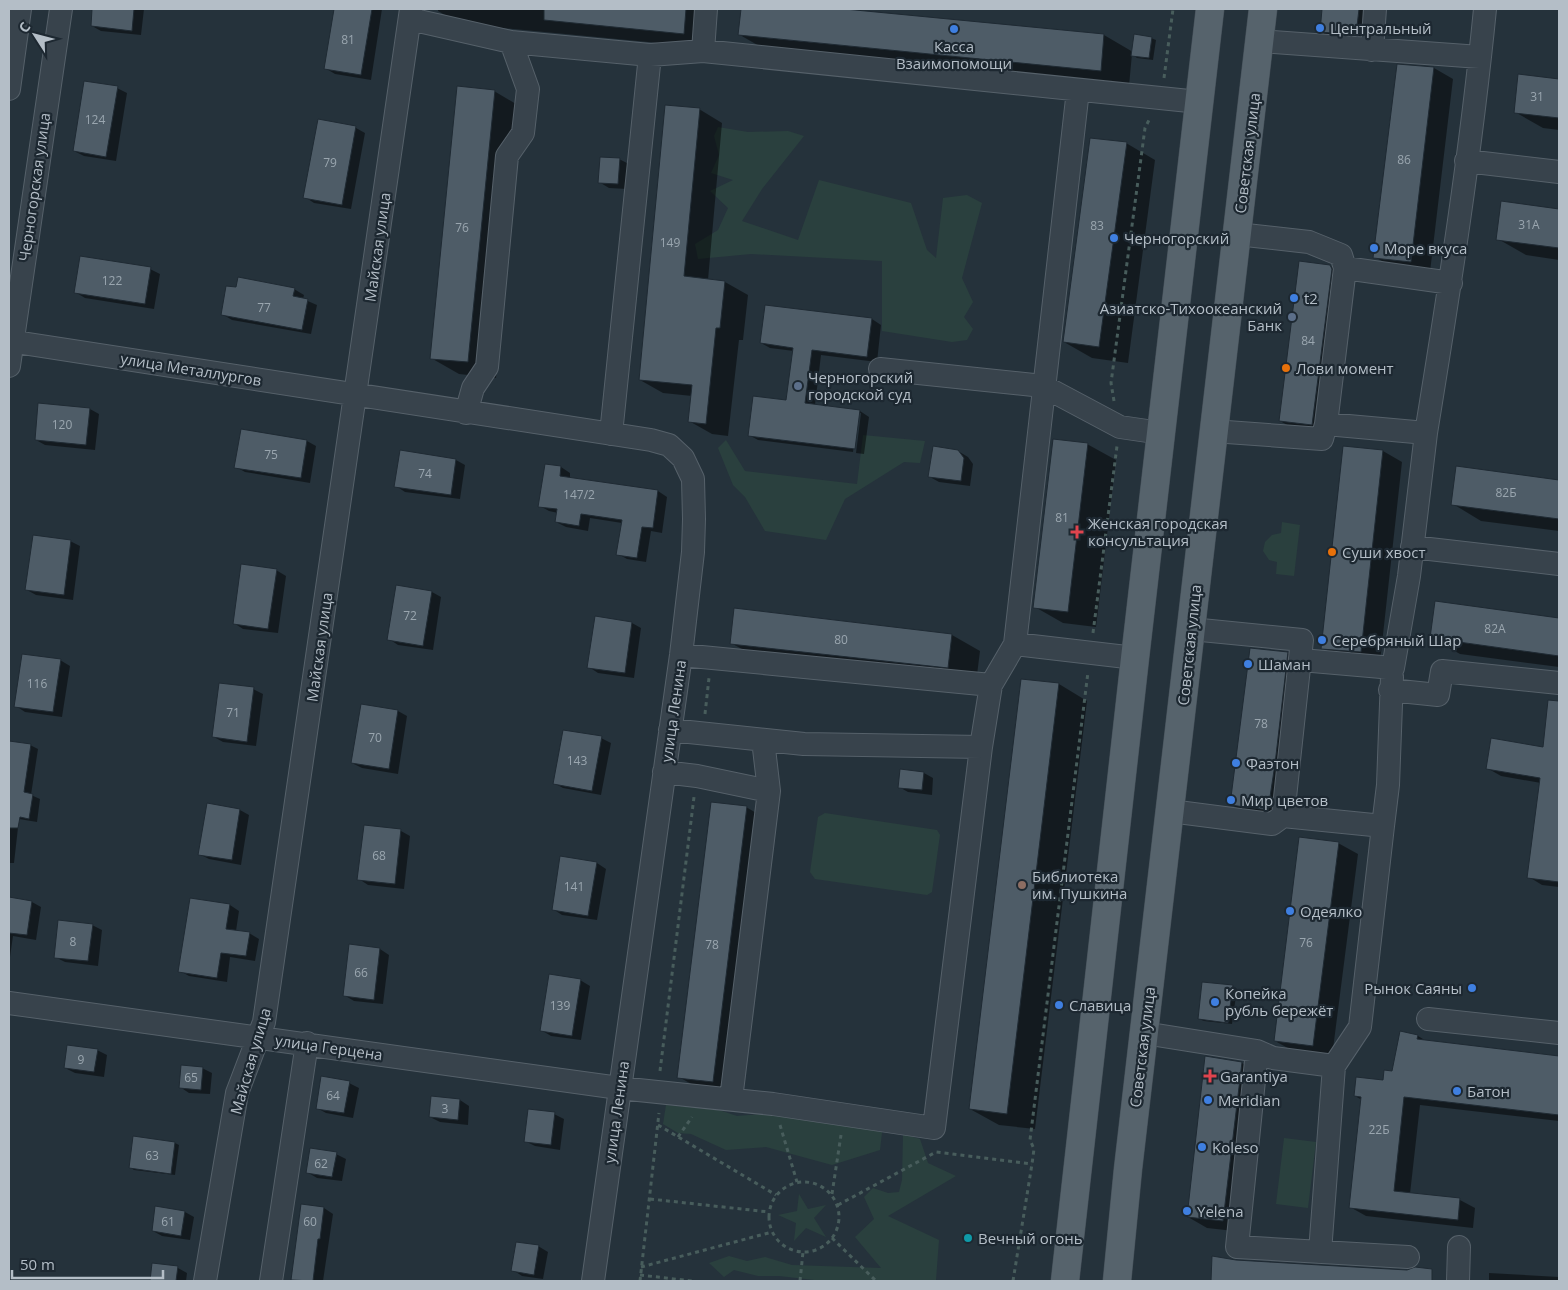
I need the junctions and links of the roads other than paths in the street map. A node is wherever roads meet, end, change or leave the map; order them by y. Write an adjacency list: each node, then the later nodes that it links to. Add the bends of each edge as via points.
1 (20, 9): 15 (street)
2 (61, 9): 23 (street, Черногорская улица)
3 (706, 9): 11 (street)
4 (1210, 9): 17 (main road)
5 (1263, 9): 10 (main road, Советская улица)
6 (1375, 9): 12 (street)
7 (1485, 9): 14 (street)
8 (411, 14): 9 (street); 27 (street, Майская улица)
9 (511, 42): 13 (street); 28 (street, via 528,89 523,133 507,156 487,367 473,388)
10 (1259, 42): 12 (street); 20 (main road, Советская улица)
11 (703, 50): 13 (street); 16 (street)
12 (1372, 50): 14 (street)
13 (650, 55): 33 (street)
14 (1480, 57): 18 (street)
15 (9, 89)
16 (1078, 90): 17 (street); 26 (street)
17 (1199, 102): 31 (main road)
18 (1466, 161): 19 (street); 22 (street)
19 (1559, 172)
20 (1237, 234): 21 (street, via 1309,242 1341,254); 30 (main road, Советская улица)
21 (1345, 268): 22 (street); 29 (street)
22 (1451, 283): 32 (street)
23 (10, 342): 24 (street, Черногорская улица); 27 (street, улица Металлургов)
24 (9, 366)
25 (880, 370): 26 (street)
26 (1043, 386): 31 (street, via 1120,427); 37 (street)
27 (365, 397): 28 (street, улица Ленина); 56 (street, Майская улица)
28 (466, 412): 33 (street, улица Ленина)
29 (1326, 424): 30 (street, via 1322,439); 32 (street)
30 (1214, 431): 36 (main road, Советская улица)
31 (1161, 433): 39 (main road)
32 (1426, 433): 34 (street)
33 (611, 434): 38 (street, улица Ленина, via 669,445 684,458 693,478 693,552)
34 (1412, 546): 35 (street); 41 (street)
35 (1559, 564)
36 (1191, 629): 40 (street, via 1302,640); 49 (main road, Советская улица)
37 (1015, 644): 39 (street); 43 (street)
38 (681, 655): 43 (street); 44 (street, улица Ленина)
39 (1135, 658): 68 (main road)
40 (1301, 660): 41 (street); 50 (street)
41 (1391, 679): 42 (street, via 1438,695 1442,671); 51 (street, via 1388,785)
42 (1559, 683)
43 (991, 685): 46 (street)
44 (670, 730): 45 (street); 47 (street, улица Ленина)
45 (763, 740): 46 (street, via 804,744); 48 (street)
46 (981, 747): 61 (street, улица Герцена, via 934,1128)
47 (664, 772): 48 (street); 60 (street, улица Ленина)
48 (769, 791): 61 (street)
49 (1170, 812): 50 (street, via 1272,824); 54 (main road, Советская улица)
50 (1283, 816): 51 (street)
51 (1383, 826): 59 (street, via 1360,1027)
52 (9, 1002): 56 (street, улица Герцена)
53 (1428, 1019): 55 (street)
54 (1144, 1033): 58 (street); 69 (main road, Советская улица)
55 (1559, 1034)
56 (259, 1037): 57 (street, улица Герцена); 65 (street, Майская улица, via 237,1093)
57 (307, 1043): 60 (street, улица Герцена); 66 (street)
58 (1257, 1051): 59 (street, via 1274,1058); 63 (street, via 1237,1247)
59 (1334, 1066): 63 (street)
60 (619, 1088): 61 (street, улица Герцена); 67 (street, улица Ленина)
61 (731, 1099)
62 (1459, 1247): 70 (street)
63 (1320, 1252): 64 (street)
64 (1408, 1257)
65 (205, 1281)
66 (271, 1281)
67 (593, 1281)
68 (1065, 1281)
69 (1117, 1281)
70 (1458, 1281)

